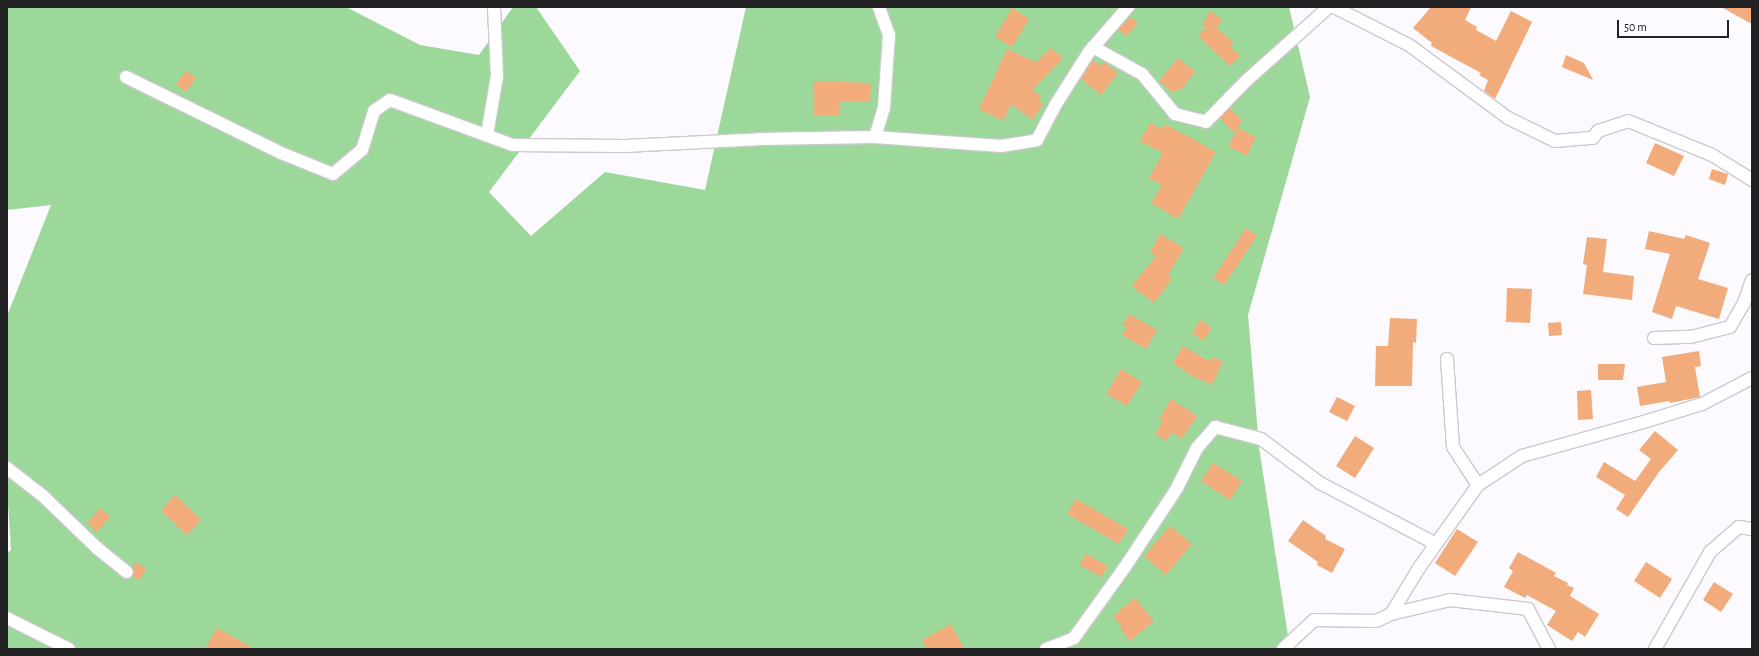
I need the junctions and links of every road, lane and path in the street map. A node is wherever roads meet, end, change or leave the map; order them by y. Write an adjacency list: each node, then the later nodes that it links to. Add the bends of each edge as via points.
1 (494, 7): 8 (street, via 497,76)
2 (879, 7): 9 (street, via 889,35 884,108)
3 (1128, 7): 6 (street)
4 (1329, 7): 6 (street, via 1247,80 1206,122 1175,114 1142,74)
5 (1334, 7): 10 (street, via 1409,45 1508,118 1555,141 1593,138 1598,131 1628,121 1712,155)
6 (1093, 47): 9 (street, via 1056,104 1037,140 1001,146)
7 (126, 77): 8 (street, via 281,153 333,174 362,150 374,111 390,100)
8 (487, 135): 9 (street, via 513,145 625,146 761,139)
9 (875, 137)
10 (1752, 180)
11 (1752, 280): 12 (street, via 1744,303 1730,327 1691,337)
12 (1654, 338)
13 (1447, 359): 16 (street, via 1453,447)
14 (1752, 378): 16 (street, via 1702,404 1647,422 1522,456)
15 (7, 468): 19 (street, via 43,496 97,548)
16 (1478, 485): 18 (street)
17 (1752, 529): 26 (street, via 1739,527 1710,552)
18 (1436, 544): 20 (street); 23 (street, via 1320,483 1261,439 1215,427 1197,448 1177,488 1074,638)
19 (127, 572)
20 (1391, 614): 24 (street, via 1376,621 1314,620); 25 (street, via 1450,600 1528,609)
21 (7, 618): 22 (street)
22 (69, 649)
23 (1046, 649)
24 (1283, 649)
25 (1549, 649)
26 (1655, 649)

